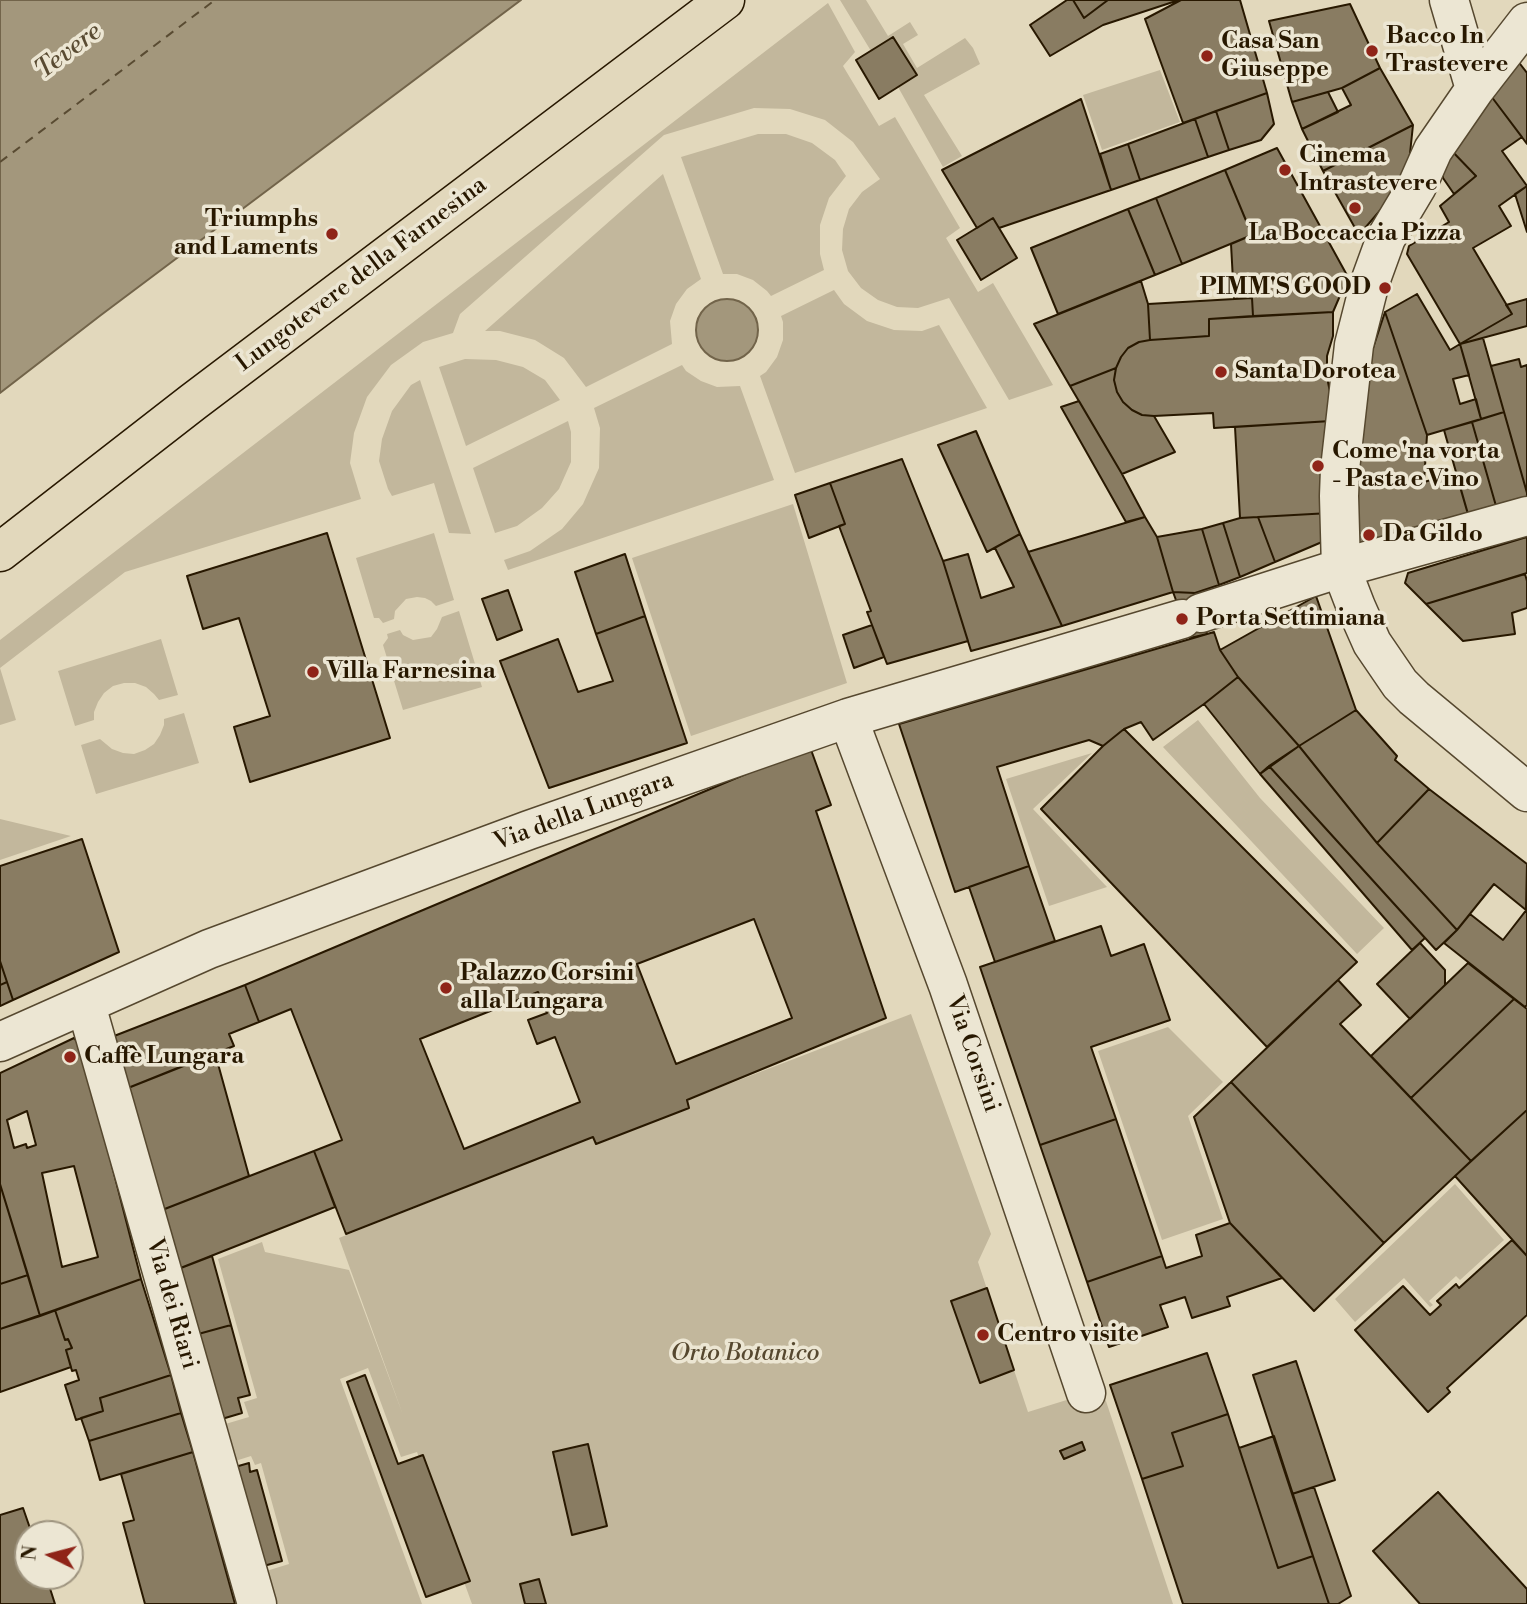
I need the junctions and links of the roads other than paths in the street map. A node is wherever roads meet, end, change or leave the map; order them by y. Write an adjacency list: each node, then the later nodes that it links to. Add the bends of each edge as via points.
1 (725, 0): 6 (main road, Lungotevere della Farnesina)
2 (1449, 0): 4 (street)
3 (1527, 22): 4 (street)
4 (1475, 89): 7 (street, via 1433,150 1386,238 1370,282 1354,345 1340,469)
5 (1527, 516): 7 (street, Via della Lungara)
6 (0, 552)
7 (1341, 568): 8 (street, Via della Lungara); 9 (street, via 1372,643 1401,684)
8 (848, 719): 10 (street, Via della Lungara, via 529,830 209,949); 12 (street, Via Corsini, via 948,985)
9 (1527, 792)
10 (86, 1005): 11 (street, Via della Lungara); 13 (street, Via dei Riari)
11 (0, 1042)
12 (1086, 1393)
13 (257, 1604)

